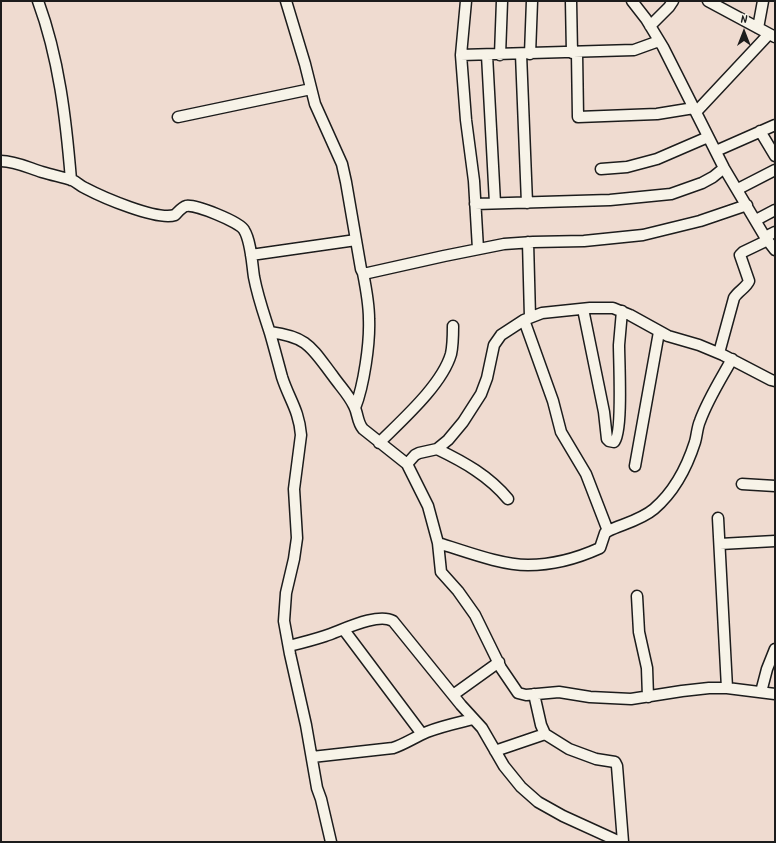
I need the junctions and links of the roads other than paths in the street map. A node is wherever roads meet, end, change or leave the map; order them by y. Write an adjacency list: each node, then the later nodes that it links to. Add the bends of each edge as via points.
1 (38, 1): 33 (street, via 56,60)
2 (286, 1): 21 (street)
3 (466, 1): 18 (street)
4 (502, 1): 20 (street)
5 (532, 1): 17 (street)
6 (572, 1): 16 (street)
7 (632, 1): 12 (street)
8 (673, 1): 12 (street)
9 (708, 1): 11 (street)
10 (763, 1): 13 (street)
11 (724, 5): 13 (street)
12 (650, 26): 15 (street)
13 (758, 28): 14 (street)
14 (772, 36): 22 (street)
15 (659, 41): 16 (street, via 634,50); 22 (street)
16 (575, 53): 17 (street); 22 (street, via 578,117)
17 (526, 54): 20 (street); 35 (street)
18 (461, 55): 19 (street); 37 (street)
19 (487, 55): 20 (street); 36 (street)
20 (500, 55)
21 (311, 89): 23 (street); 43 (street, via 319,114 342,164)
22 (695, 110): 26 (street)
23 (178, 117)
24 (775, 125): 25 (street)
25 (760, 131): 27 (street); 28 (street)
26 (708, 137): 27 (street); 31 (street, via 657,159 627,167)
27 (716, 151): 30 (street)
28 (775, 156)
29 (1, 161): 33 (street)
30 (724, 168): 34 (street); 35 (street, via 702,183 671,194 610,200)
31 (601, 169)
32 (775, 170): 34 (street)
33 (71, 180): 47 (street, via 102,196 159,216 175,215 182,208 191,206 226,218 245,230)
34 (738, 189): 38 (street)
35 (527, 202): 36 (street)
36 (495, 203): 37 (street)
37 (476, 204): 45 (street)
38 (747, 205): 40 (street); 44 (street, via 700,221 643,235 584,241)
39 (775, 210): 40 (street)
40 (756, 220): 42 (street)
41 (775, 232): 42 (street)
42 (766, 238): 46 (street); 55 (street, via 740,255 749,281 734,298)
43 (356, 240): 47 (street); 48 (street)
44 (528, 242): 45 (street); 51 (street)
45 (478, 249): 48 (street)
46 (775, 250)
47 (251, 255): 53 (street, via 257,292)
48 (363, 273): 58 (street, via 369,331 361,388)
49 (583, 309): 50 (street, via 613,308); 50 (street, via 607,439 614,442 617,438 620,409); 51 (street, via 546,312)
50 (622, 311): 54 (street)
51 (527, 318): 60 (street, via 508,329 497,340 481,394 463,422); 67 (street, via 561,432 586,474)
52 (453, 326): 59 (street, via 451,354 441,375 418,404)
53 (270, 332): 58 (street, via 287,334 310,345 348,394); 73 (street, via 282,378 296,408 300,424 294,489 297,538 284,612)
54 (659, 332): 55 (street); 62 (street)
55 (719, 353): 56 (street)
56 (732, 359): 57 (street); 67 (street, via 699,422 680,479 654,509)
57 (775, 381)
58 (355, 408): 59 (street, via 360,425)
59 (379, 443): 61 (street)
60 (437, 449): 61 (street, via 419,453); 65 (street, via 483,475 495,484)
61 (407, 464): 69 (street, via 428,506)
62 (635, 466)
63 (742, 484): 64 (street)
64 (775, 486)
65 (508, 500)
66 (718, 518): 70 (street)
67 (608, 531): 69 (street, via 600,548 590,553 543,564 509,562)
68 (775, 541): 70 (street)
69 (438, 544): 75 (street, via 439,568 442,575 475,615)
70 (720, 544): 76 (street)
71 (637, 596): 81 (street, via 639,632 647,668)
72 (344, 630): 73 (street); 80 (street, via 372,620 393,621); 83 (street)
73 (289, 646): 86 (street)
74 (775, 649): 77 (street)
75 (499, 662): 78 (street, via 518,693); 80 (street)
76 (727, 688): 77 (street); 81 (street, via 697,689)
77 (761, 692): 79 (street)
78 (534, 694): 81 (street, via 559,692 612,698); 84 (street)
79 (775, 694)
80 (453, 695): 82 (street)
81 (648, 697)
82 (473, 719): 83 (street); 85 (street, via 482,728)
83 (422, 734): 86 (street, via 392,748)
84 (545, 734): 85 (street); 89 (street, via 569,749 596,759 615,762)
85 (495, 751): 88 (street, via 521,787 534,799 574,822)
86 (312, 757): 87 (street)
87 (331, 842)
88 (620, 842)
89 (623, 842)

